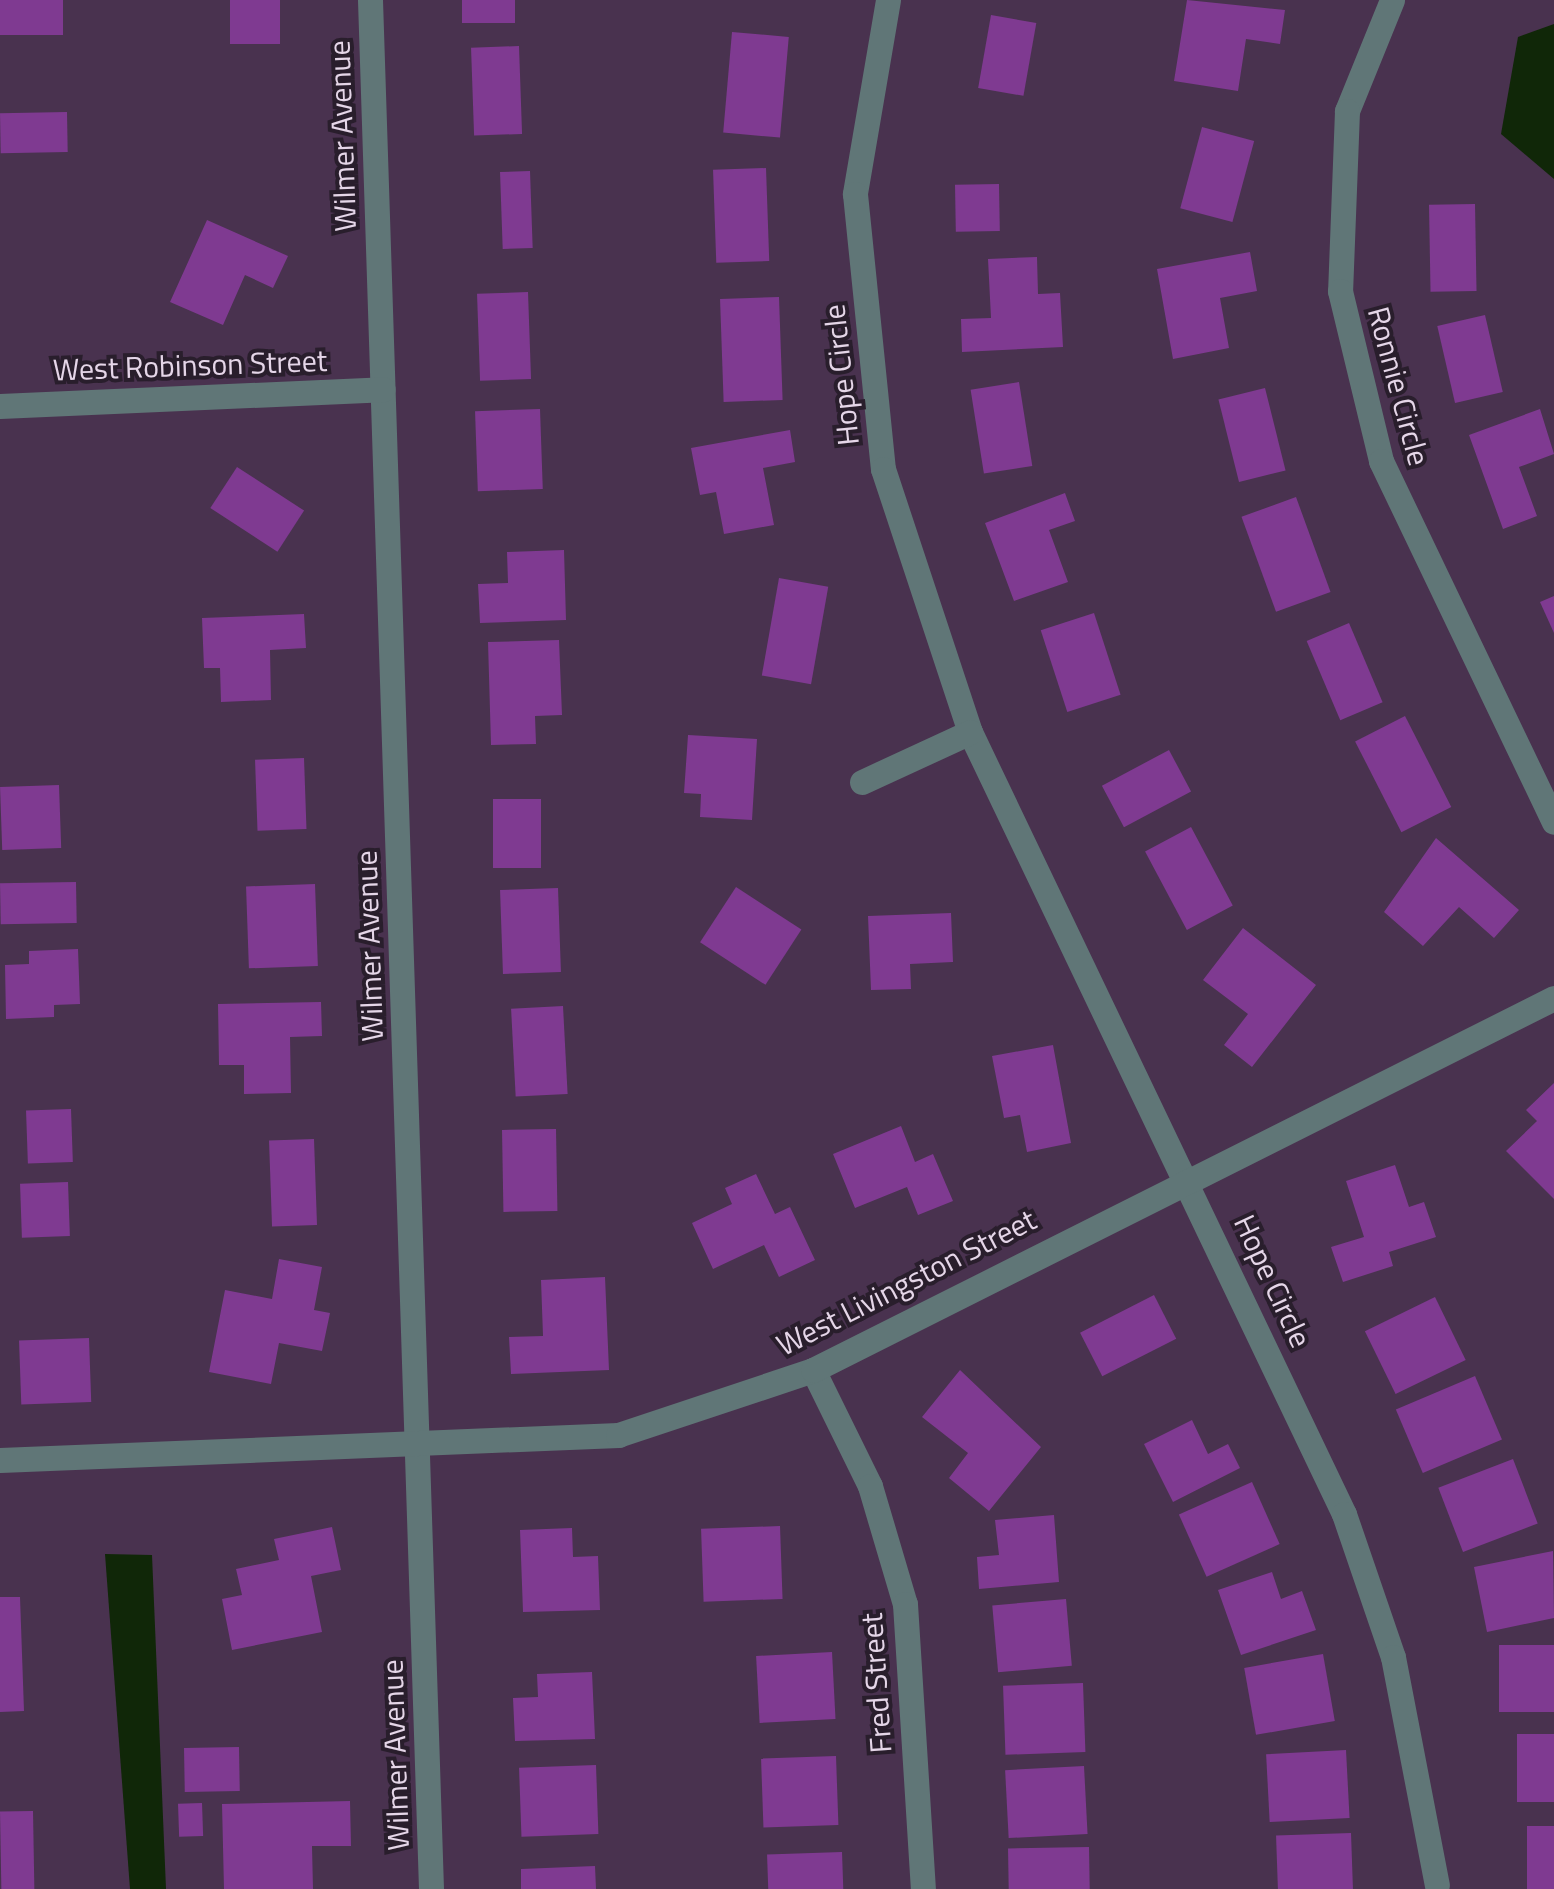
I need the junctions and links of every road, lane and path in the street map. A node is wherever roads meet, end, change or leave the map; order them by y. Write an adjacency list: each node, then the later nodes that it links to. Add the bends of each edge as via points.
1 (370, 0): 4 (street, Wilmer Avenue)
2 (888, 0): 6 (street, Hope Circle, via 855,194 883,468)
3 (1392, 0): 8 (street, Ronnie Circle, via 1347,111 1340,291 1381,461)
4 (384, 389): 5 (street, West Robinson Street); 12 (street, Wilmer Avenue)
5 (0, 406)
6 (970, 732): 7 (street); 10 (street, Hope Circle)
7 (862, 782)
8 (1554, 822)
9 (1554, 998): 10 (street, West Livingston Street)
10 (1188, 1174): 11 (street, West Livingston Street); 14 (street, Hope Circle, via 1344,1514 1392,1657)
11 (812, 1370): 12 (street, West Livingston Street, via 618,1435); 16 (street, Fred Street, via 870,1486 905,1604)
12 (418, 1445): 13 (street, West Livingston Street); 15 (street, Wilmer Avenue)
13 (0, 1460)
14 (1437, 1885)
15 (431, 1889)
16 (923, 1889)

